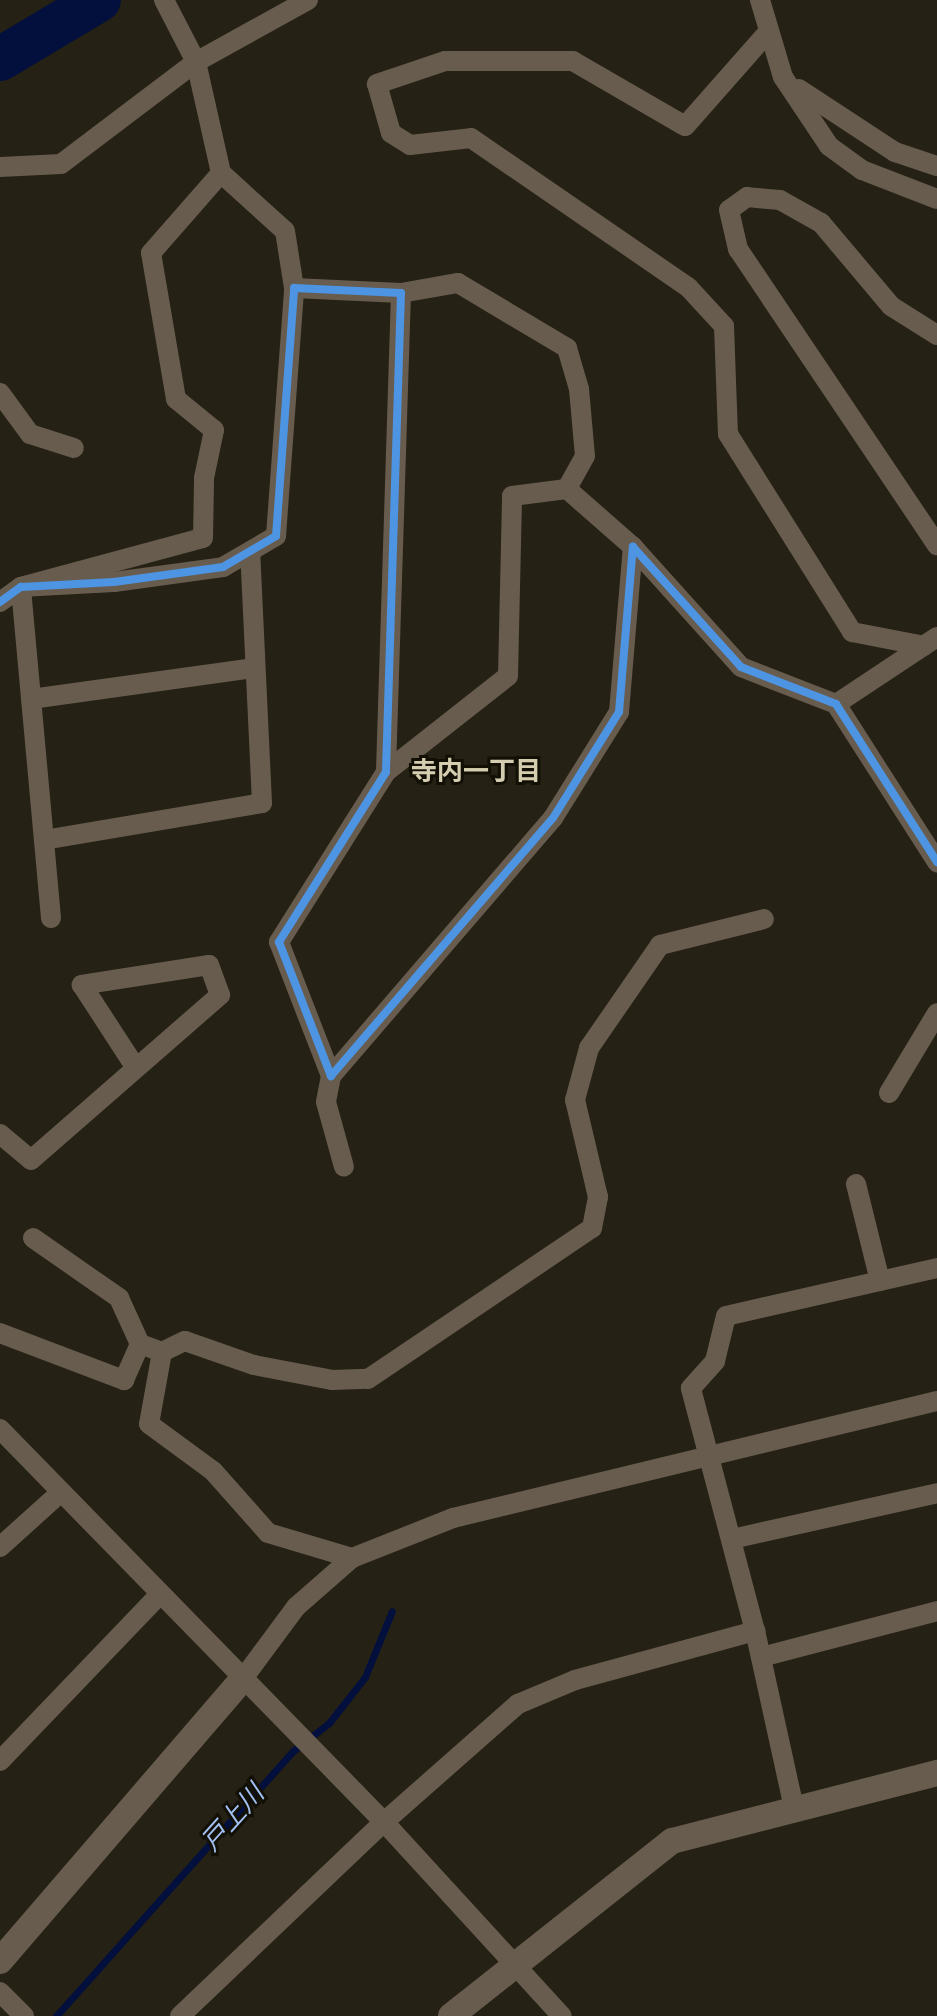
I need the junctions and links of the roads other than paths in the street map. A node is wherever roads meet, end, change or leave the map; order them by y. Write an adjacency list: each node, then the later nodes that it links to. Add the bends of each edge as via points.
1 (164, 0): 5 (street)
2 (308, 0): 5 (street)
3 (760, 0): 4 (street)
4 (768, 32): 6 (street); 22 (street, via 685,126 573,61 445,61 377,84 391,133 410,145 471,138 688,287 724,326 728,434 852,632)
5 (196, 62): 8 (street, via 61,164); 9 (street)
6 (783, 77): 7 (street, via 825,110 895,152); 10 (street, via 829,146 862,170)
7 (937, 166)
8 (0, 167)
9 (221, 173): 11 (street, via 285,231); 20 (street, via 151,253 176,399 214,430 204,478 203,538)
10 (937, 199)
11 (294, 288): 12 (street); 19 (street, via 276,536)
12 (401, 293): 16 (street, via 458,283 567,348 579,389 585,456); 26 (street)
13 (935, 330): 17 (street, via 891,306 821,223 780,200 747,197 729,210 738,249)
14 (0, 393): 15 (street, via 30,434)
15 (74, 448)
16 (567, 489): 18 (street); 26 (street, via 512,496 508,676)
17 (937, 545)
18 (633, 547): 25 (street, via 741,667); 33 (street, via 619,712 553,818)
19 (250, 551): 20 (street, via 223,567 114,582); 23 (street)
20 (21, 587): 21 (street); 24 (street)
21 (0, 602)
22 (930, 641): 25 (street)
23 (255, 668): 24 (street); 27 (street, via 262,803)
24 (31, 699): 27 (street)
25 (836, 704): 28 (street)
26 (386, 772): 33 (street, via 279,942)
27 (44, 840): 29 (street)
28 (937, 862)
29 (51, 918)
30 (764, 919): 43 (street, via 660,945 589,1048 575,1100 598,1197 592,1228 368,1379 332,1380 254,1365 185,1341)
31 (937, 1013): 34 (street)
32 (136, 1068): 32 (street, via 220,995 209,965 82,985); 35 (street, via 31,1160)
33 (331, 1076): 36 (street, via 326,1102)
34 (889, 1093)
35 (0, 1134)
36 (344, 1167)
37 (856, 1184): 40 (street)
38 (33, 1238): 42 (street, via 119,1298)
39 (937, 1268): 40 (street)
40 (880, 1281): 46 (street, via 726,1316 715,1361 691,1388)
41 (0, 1333): 42 (street, via 124,1380)
42 (140, 1344): 43 (street)
43 (162, 1352): 51 (street, via 149,1424 213,1471 268,1533)
44 (937, 1401): 46 (street)
45 (0, 1429): 47 (street)
46 (710, 1454): 49 (street); 51 (street, via 453,1518)
47 (61, 1492): 50 (street); 52 (street)
48 (937, 1493): 49 (street)
49 (732, 1539): 54 (street)
50 (0, 1547)
51 (352, 1558): 56 (street, via 296,1607)
52 (160, 1594): 56 (street); 57 (street)
53 (937, 1611): 55 (street)
54 (755, 1631): 55 (street); 60 (street, via 575,1680 518,1704)
55 (761, 1657): 59 (street)
56 (242, 1680): 60 (street); 61 (street)
57 (0, 1761)
58 (937, 1773): 59 (street)
59 (794, 1808): 62 (street, via 672,1841)
60 (384, 1822): 62 (street); 65 (street)
61 (0, 1961)
62 (516, 1966): 66 (street); 67 (street)
63 (0, 1992): 64 (street)
64 (24, 2016)
65 (180, 2016)
66 (451, 2016)
67 (562, 2016)

